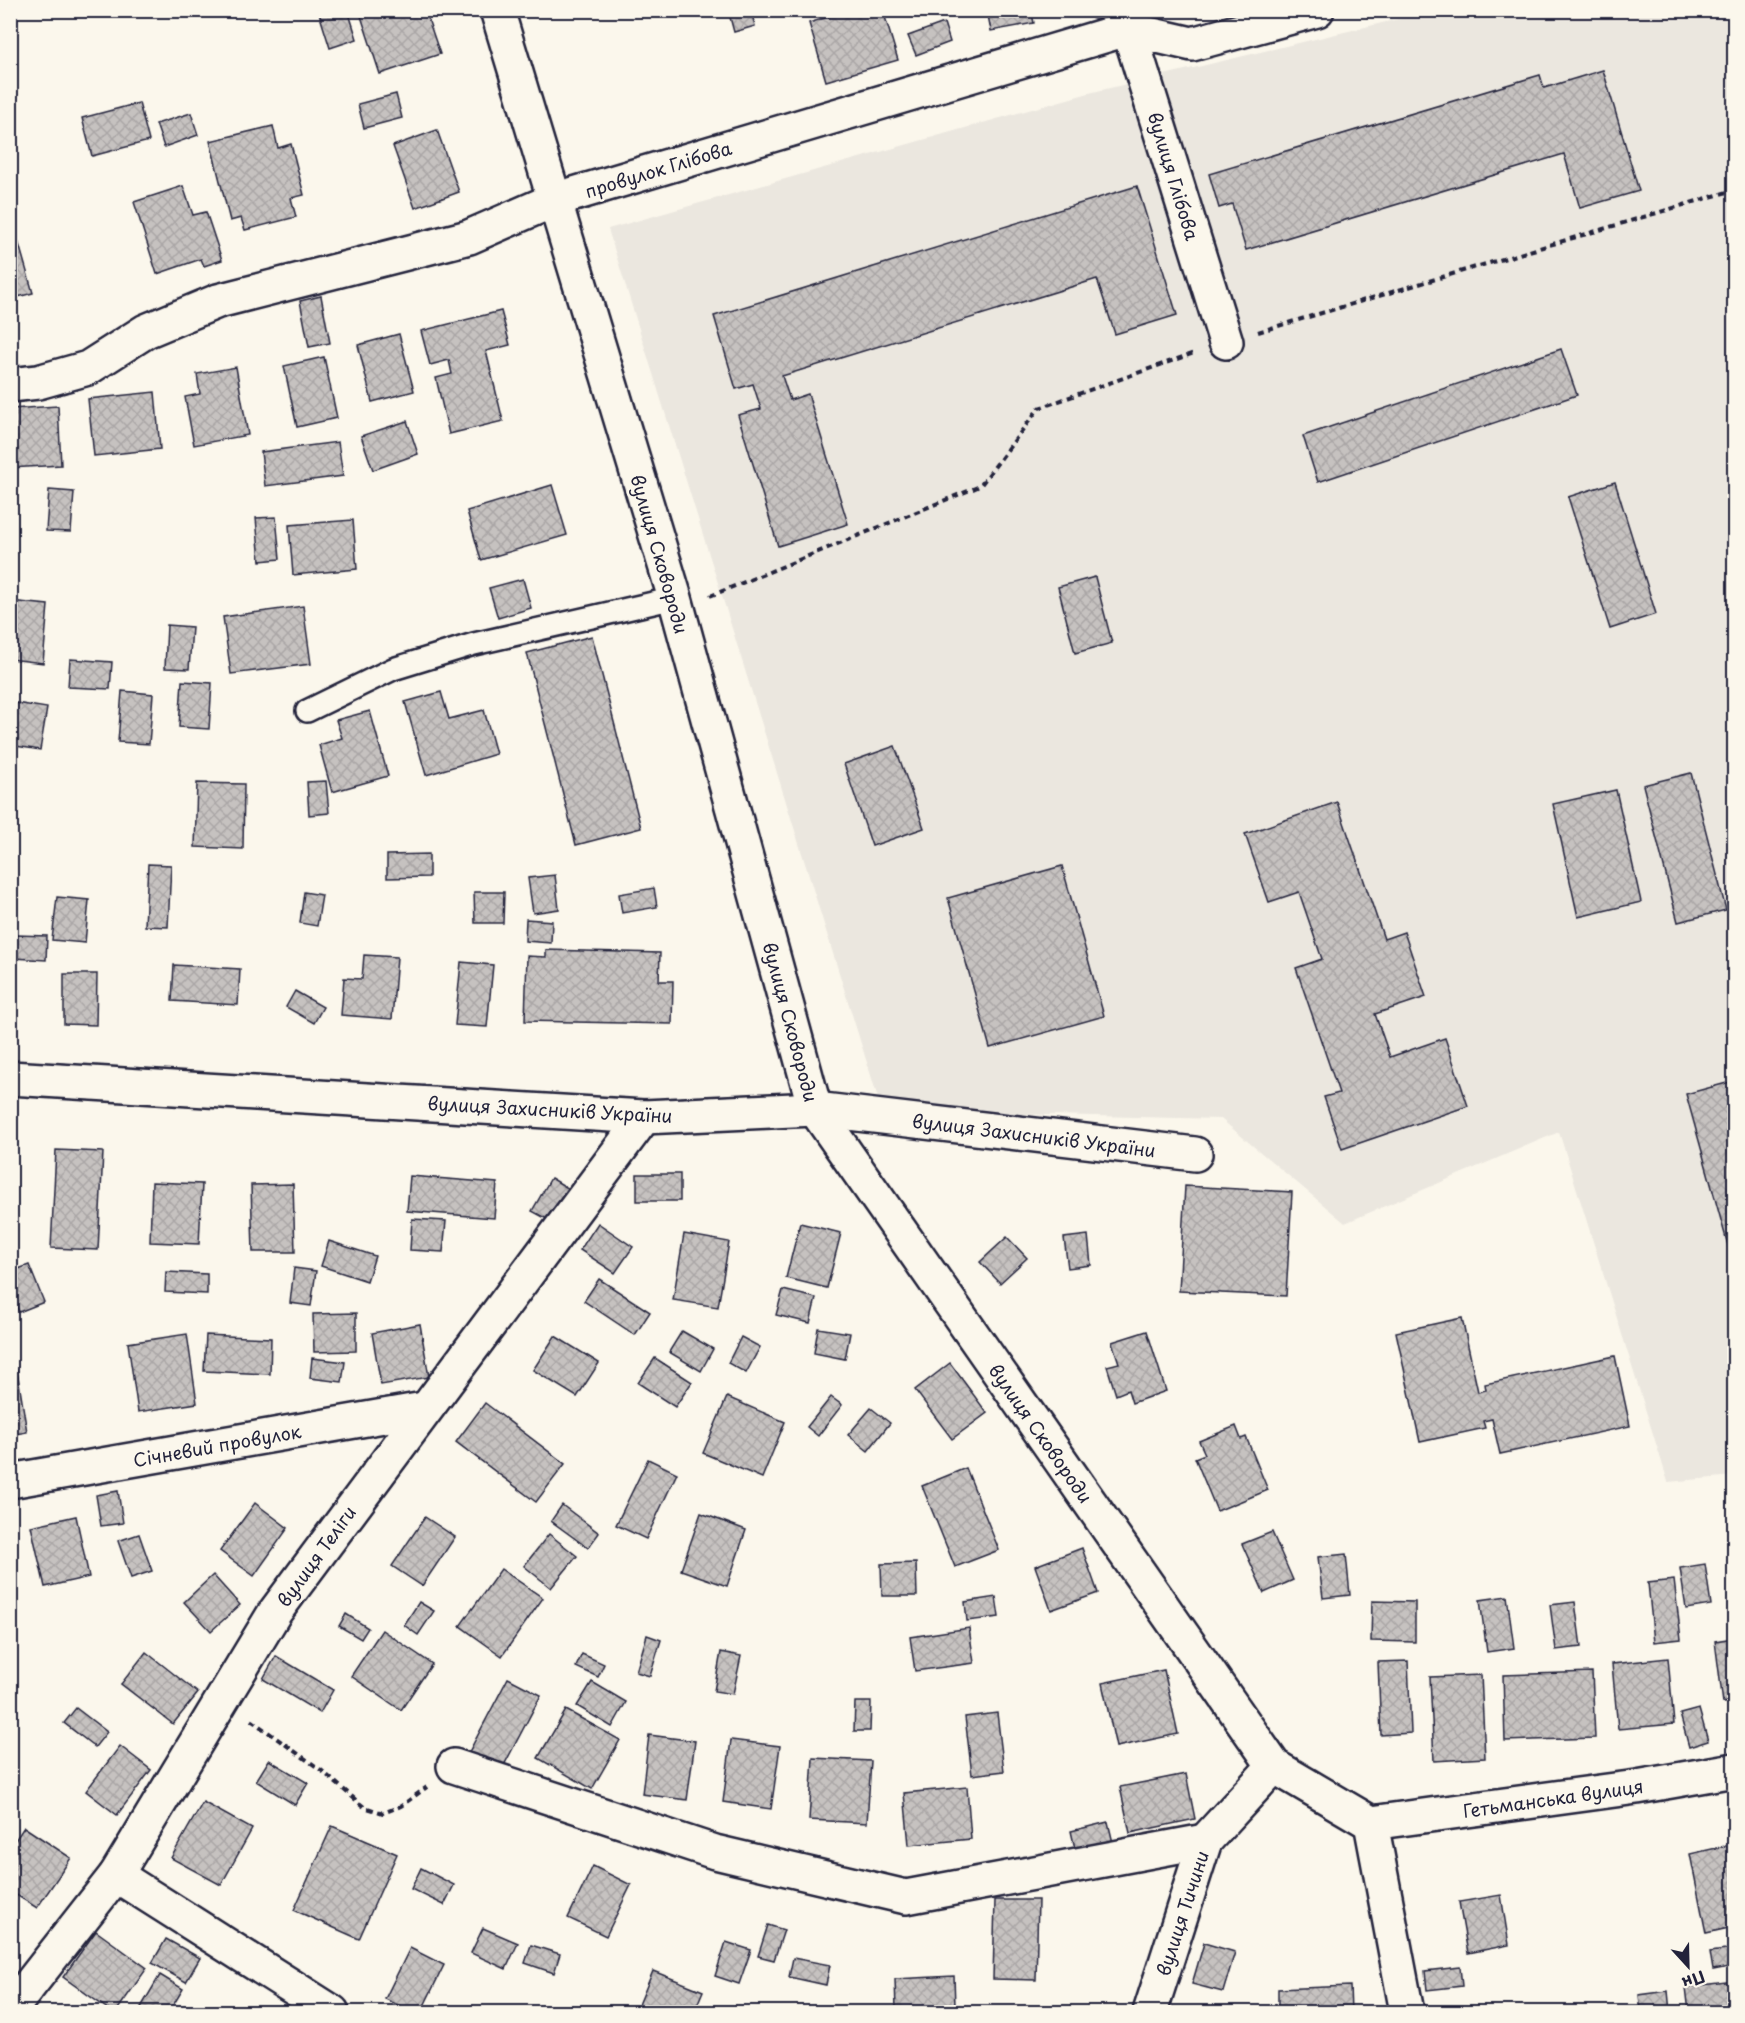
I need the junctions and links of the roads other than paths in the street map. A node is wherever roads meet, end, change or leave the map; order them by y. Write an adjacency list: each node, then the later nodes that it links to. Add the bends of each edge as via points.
1 (497, 10): 4 (street, вулиця Сковороди)
2 (1317, 10): 3 (street, via 1192,44)
3 (1125, 20): 4 (street, провулок Глібова); 5 (street, вулиця Глібова)
4 (554, 200): 6 (street, провулок Глібова, via 469,237 218,301 146,330 88,369); 7 (street, вулиця Сковороди)
5 (1226, 342)
6 (10, 385)
7 (676, 603): 8 (lane, via 454,650 393,669); 10 (street, вулиця Сковороди)
8 (307, 711)
9 (10, 1078): 11 (street, вулиця Захисників України)
10 (815, 1109): 11 (street, вулиця Захисників України); 12 (street, вулиця Захисників України); 16 (street, вулиця Сковороди)
11 (644, 1117): 13 (street, вулиця Теліги)
12 (1195, 1154)
13 (424, 1409): 14 (street, Січневий провулок); 20 (street, вулиця Теліги, via 275,1611)
14 (10, 1481)
15 (454, 1766): 19 (street, via 715,1852 906,1897)
16 (1274, 1766): 18 (street, вулиця Сковороди); 19 (street, вулиця Тичини)
17 (1734, 1770): 18 (street, Гетьманська вулиця)
18 (1371, 1824): 24 (street)
19 (1205, 1841): 23 (street, вулиця Тичини)
20 (116, 1875): 21 (street, вулиця Теліги); 22 (street)
21 (10, 2010)
22 (332, 2013)
23 (1150, 2013)
24 (1407, 2013)

